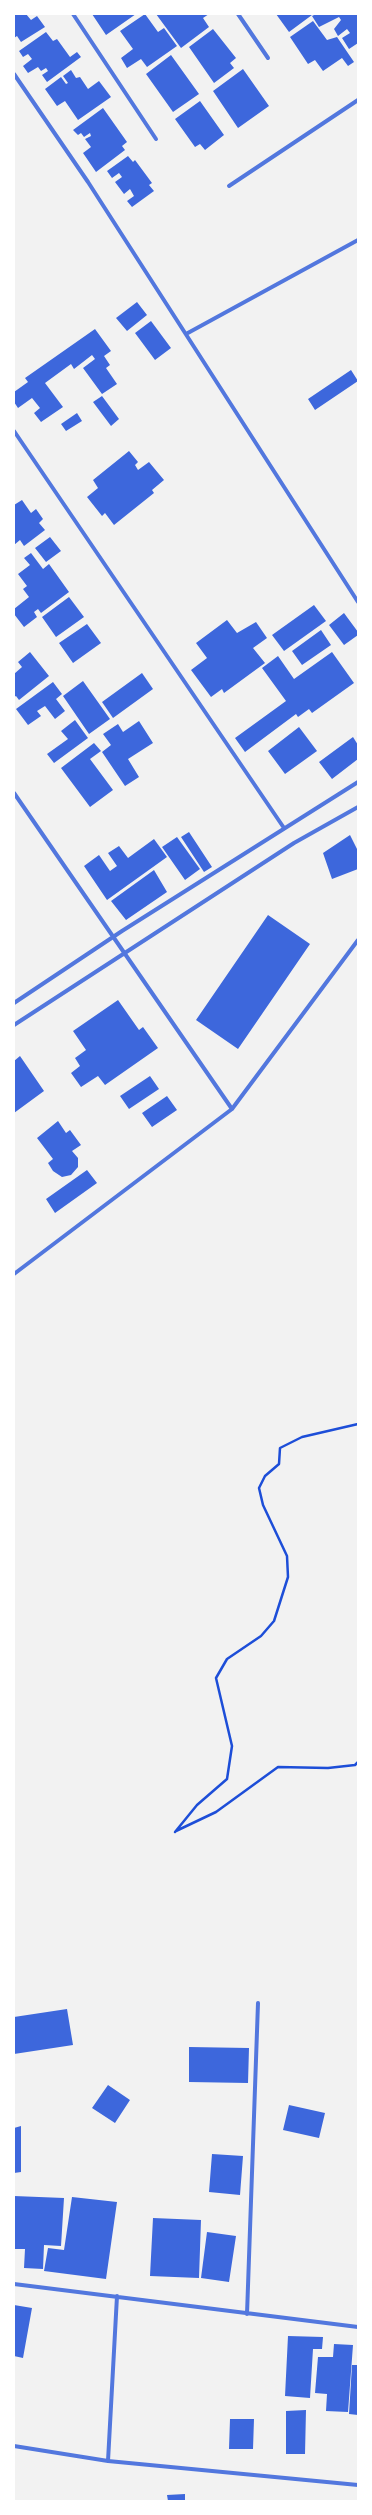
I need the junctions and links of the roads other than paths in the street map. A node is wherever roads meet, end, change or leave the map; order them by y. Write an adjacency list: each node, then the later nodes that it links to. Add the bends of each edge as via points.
1 (73, 14): 6 (street)
2 (238, 14): 3 (street)
3 (268, 58)
4 (14, 74): 9 (street, via 88,182)
5 (358, 100): 7 (street)
6 (156, 139)
7 (229, 186)
8 (358, 240): 9 (street)
9 (186, 334): 11 (street)
10 (14, 431): 15 (street)
11 (358, 602)
12 (358, 782): 15 (street)
13 (14, 793): 16 (street)
14 (358, 807): 18 (street, via 294,843)
15 (284, 828): 16 (street)
16 (113, 938): 18 (street); 19 (street)
17 (358, 940): 21 (street)
18 (124, 954): 20 (street); 21 (street)
19 (14, 1003)
20 (14, 1025)
21 (232, 1109): 22 (street)
22 (14, 1274)
23 (258, 2003): 26 (street)
24 (14, 2284): 25 (street)
25 (117, 2296): 26 (street); 29 (street)
26 (247, 2314): 27 (street)
27 (358, 2327)
28 (14, 2446): 29 (street)
29 (108, 2460): 30 (street)
30 (358, 2485)

